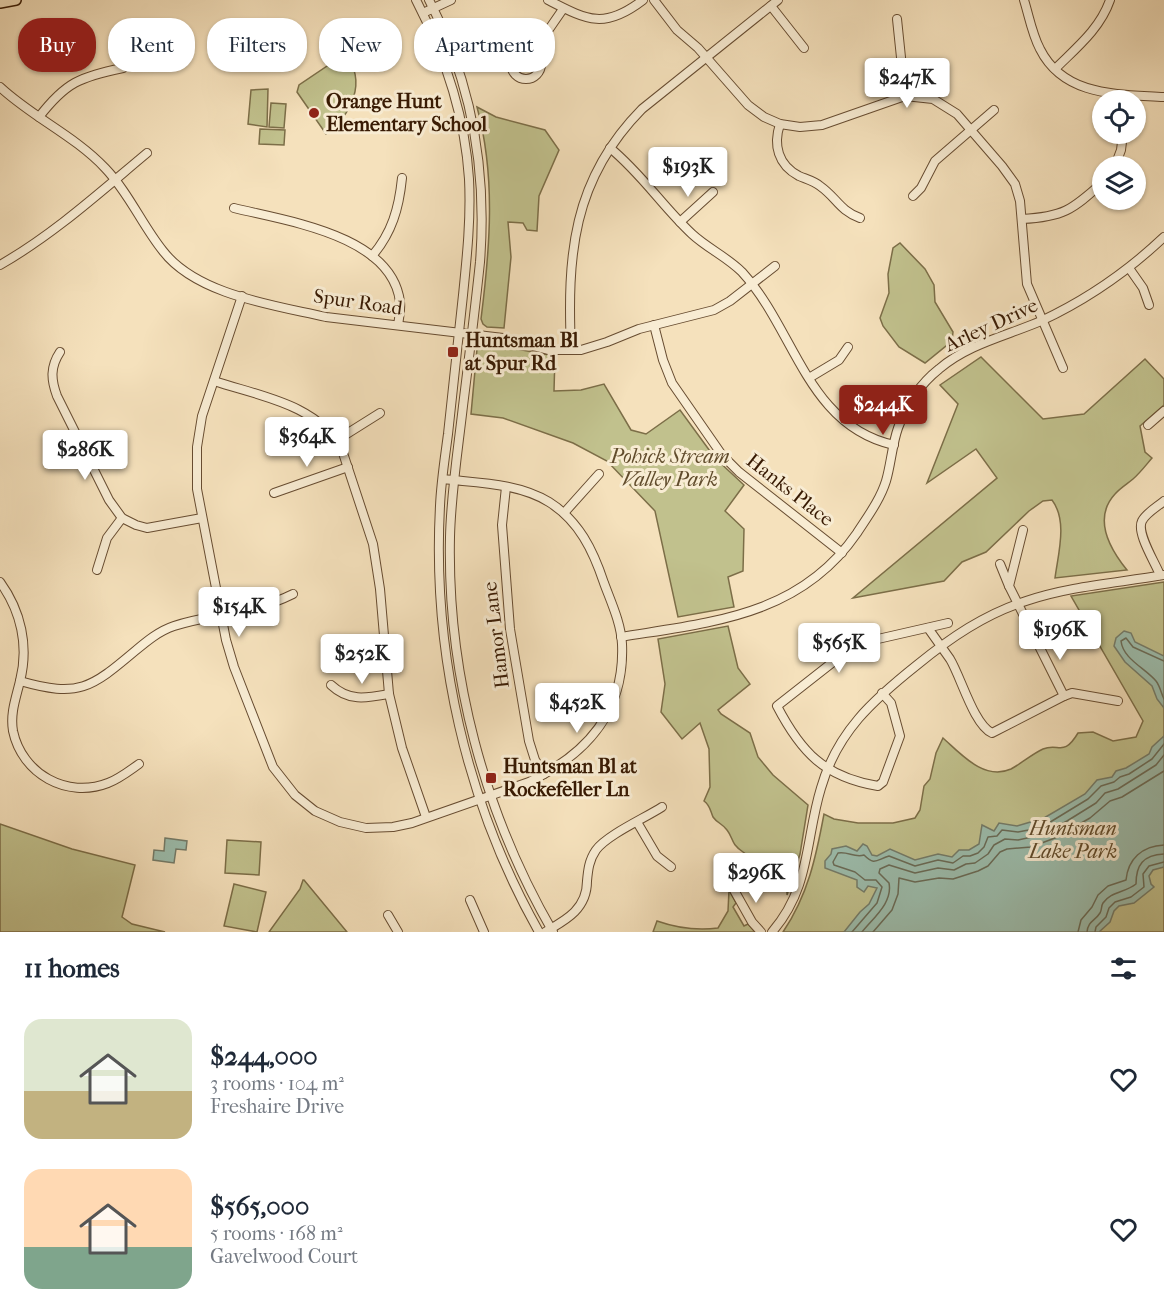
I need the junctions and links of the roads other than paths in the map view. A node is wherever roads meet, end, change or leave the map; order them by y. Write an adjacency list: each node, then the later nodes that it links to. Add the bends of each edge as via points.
1 (16, 0): 11 (main road)
2 (416, 0): 15 (street)
3 (429, 0): 13 (street)
4 (451, 0): 13 (street)
5 (548, 0): 14 (street)
6 (643, 0): 14 (street, via 617,16 599,19)
7 (654, 0): 20 (street, via 677,30)
8 (778, 0): 12 (street)
9 (1024, 0): 21 (street, via 1039,47)
10 (1110, 0): 21 (street, via 1099,23)
11 (0, 3)
12 (771, 6): 18 (street); 20 (street)
13 (433, 8): 15 (street); 55 (street, via 464,85 480,171 483,227)
14 (563, 9): 17 (street)
15 (423, 13): 54 (street, via 450,79 468,162 469,235)
16 (897, 19): 25 (street)
17 (555, 21)
18 (804, 48)
19 (534, 51): 19 (street, via 540,58 540,70 530,79 518,77 512,70 512,58 522,49)
20 (706, 57): 30 (street, via 748,105); 32 (street, via 642,109)
21 (1055, 69): 24 (street, via 1067,80)
22 (108, 71): 29 (street, via 71,84)
23 (0, 87): 29 (street, Spur Road)
24 (1092, 91)
25 (905, 96): 30 (street, via 822,125); 31 (street, via 926,97 941,103)
26 (1146, 97): 27 (street)
27 (1164, 97)
28 (994, 110): 31 (street)
29 (39, 117): 35 (street, Spur Road, via 92,156)
30 (780, 124): 40 (street, via 776,142 785,165 821,186 846,212)
31 (971, 130): 38 (street, via 935,161); 41 (street, via 1012,180)
32 (610, 148): 42 (street); 57 (street, via 591,184 575,236 570,279)
33 (147, 153): 35 (street)
34 (402, 178): 44 (street, via 393,224)
35 (115, 180): 45 (street, via 42,239); 49 (street, Spur Road, via 174,264 202,283)
36 (1092, 191): 41 (street, via 1066,212)
37 (713, 192): 42 (street)
38 (913, 196)
39 (234, 208): 44 (street, via 327,232)
40 (860, 218)
41 (1022, 219): 51 (street, via 1027,284)
42 (680, 222): 48 (street, via 734,265)
43 (1164, 237): 47 (street, Arley Drive)
44 (372, 256): 52 (street, via 396,288)
45 (0, 265)
46 (776, 266): 48 (street, Spur Road)
47 (1128, 268): 50 (street); 51 (street, Arley Drive, via 1085,298)
48 (752, 285): 53 (street, Spur Road, via 714,310); 60 (street)
49 (242, 296): 52 (street, Spur Road, via 326,317); 61 (street)
50 (1149, 304)
51 (1041, 320): 59 (street); 66 (street, Arley Drive, via 974,346 939,368 910,404 897,429)
52 (398, 325): 54 (street, Spur Road)
53 (654, 325): 57 (street, Spur Road, via 593,347); 78 (street, Hanks Place, via 672,383 722,455)
54 (459, 333): 55 (street, Spur Road); 69 (street)
55 (472, 334): 57 (street, Spur Road, via 548,350); 70 (street)
56 (849, 347): 60 (street, via 839,360)
57 (571, 350)
58 (60, 352): 75 (street, via 52,369 57,396 109,500)
59 (1064, 368)
60 (809, 378): 66 (street, via 820,397 845,421 873,439)
61 (214, 381): 65 (street, via 300,410 321,423); 76 (street, via 197,447)
62 (1164, 411): 64 (street)
63 (380, 412): 65 (street)
64 (1148, 424)
65 (337, 440): 67 (street)
66 (894, 445): 78 (street, Arley Drive, via 878,500)
67 (348, 467): 72 (street); 94 (street, via 376,558)
68 (599, 474): 74 (street)
69 (443, 479): 70 (street); 101 (street, via 438,539 443,637 457,720)
70 (454, 481): 71 (street); 100 (street, via 450,539 455,636 469,718)
71 (506, 487): 74 (street, via 533,494); 99 (street, Hamor Lane, via 502,525 510,629 529,741)
72 (274, 493)
73 (1164, 501): 81 (street, via 1146,515 1140,531)
74 (564, 513): 89 (street, via 592,550)
75 (122, 518): 76 (street, via 147,528); 80 (street, via 107,538)
76 (202, 518): 86 (street)
77 (1023, 530): 83 (street)
78 (842, 553): 89 (street, Arley Drive, via 807,584 762,608)
79 (1000, 564): 83 (street)
80 (97, 570)
81 (1162, 575): 85 (street, via 1064,590)
82 (0, 582): 91 (street, via 15,606 23,634)
83 (1009, 586): 85 (street)
84 (292, 594): 86 (street, via 261,608)
85 (1016, 604): 90 (street); 95 (street)
86 (221, 616): 91 (street, via 163,631 86,687 57,690); 103 (street, via 234,667 268,755 295,795 323,815 357,826 393,827)
87 (948, 623): 88 (street)
88 (928, 628): 90 (street); 98 (street, via 856,644 777,706 789,729)
89 (621, 637): 99 (street, via 619,678 605,718 578,752)
90 (940, 646): 93 (street); 95 (street, via 987,731 992,733)
91 (20, 681): 97 (street, via 13,729 20,752 42,776 65,786 91,788 113,781)
92 (331, 685): 94 (street, via 351,698)
93 (882, 693): 98 (street, via 851,727); 98 (street, via 891,703 900,736 883,782 878,786 864,784)
94 (389, 694): 103 (street, via 402,748)
95 (1064, 696): 96 (street, via 1072,693)
96 (1118, 700)
97 (139, 764)
98 (827, 769): 114 (street, via 801,882)
99 (544, 774): 100 (street)
100 (491, 795): 101 (street); 109 (street)
101 (480, 798): 103 (street); 112 (street, via 514,884)
102 (662, 807): 104 (street)
103 (426, 817)
104 (637, 822): 105 (street, via 657,856); 109 (street, via 595,851 580,907)
105 (671, 867)
106 (734, 890): 113 (street)
107 (470, 900): 111 (street)
108 (388, 915): 110 (street)
109 (550, 931)
110 (398, 932)
111 (484, 932)
112 (539, 932)
113 (761, 932)
114 (772, 932)

